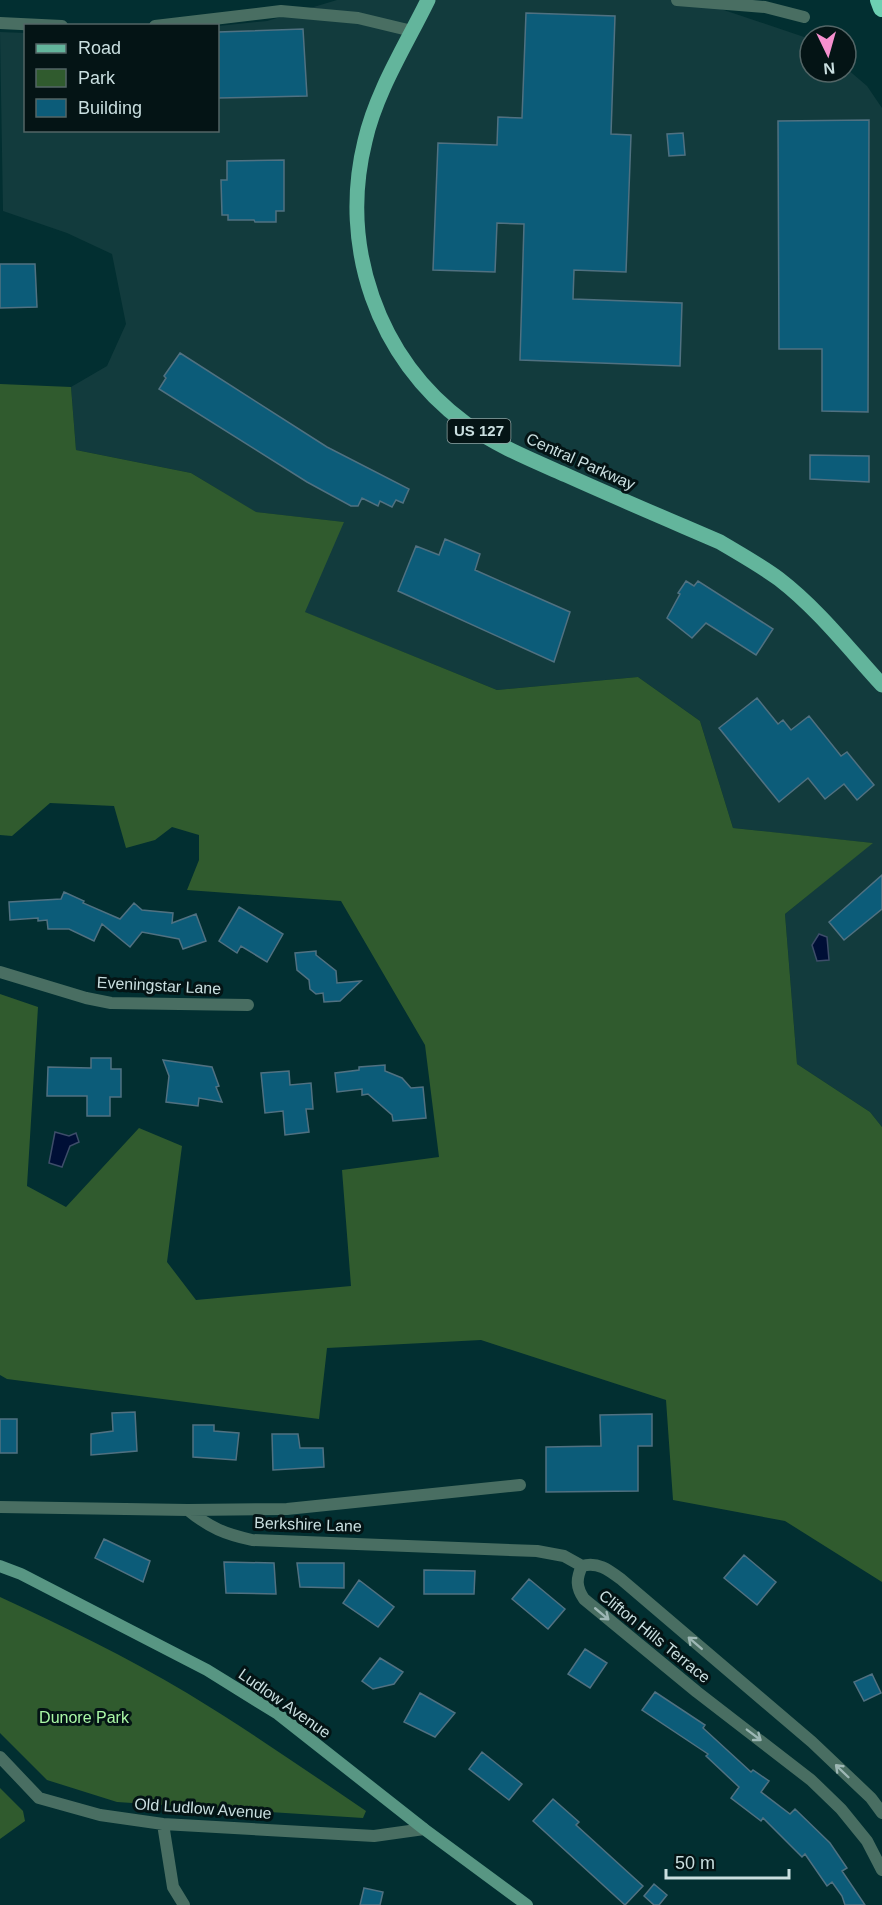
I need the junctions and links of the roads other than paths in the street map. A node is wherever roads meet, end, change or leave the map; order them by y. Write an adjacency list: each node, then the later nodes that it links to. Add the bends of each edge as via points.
1 (428, 0): 9 (main road, Central Parkway / US 127)
2 (677, 0): 5 (street, via 765,7)
3 (879, 0): 4 (highway)
4 (882, 8)
5 (804, 17)
6 (0, 23): 7 (street)
7 (24, 24)
8 (172, 24): 9 (street, via 281,11 358,18)
9 (412, 31): 10 (main road, Central Parkway / US 127, via 374,110 359,169 356,207 367,283 398,352 442,404 486,436 756,563 809,605)
10 (882, 685)
11 (0, 972): 12 (street, Eveningstar Lane, via 111,1003)
12 (248, 1005)
13 (520, 1485): 15 (street, via 287,1509)
14 (0, 1508): 15 (street)
15 (188, 1510): 17 (street, Berkshire Lane, via 205,1524 252,1540 537,1551 564,1556)
16 (0, 1566): 21 (main road, Ludlow Avenue, via 207,1670 278,1714)
17 (582, 1566): 19 (street, Clifton Hills Terrace, one-way to 17, via 812,1742 622,1580 606,1569 591,1564); 22 (street, Clifton Hills Terrace, one-way to 22, via 577,1583 584,1599 811,1780 867,1841)
18 (0, 1757): 20 (street, Old Ludlow Avenue, via 39,1798 100,1815)
19 (882, 1813)
20 (163, 1824): 21 (street, Old Ludlow Avenue, via 374,1836); 23 (street, via 173,1887)
21 (424, 1829): 24 (main road, Ludlow Avenue)
22 (882, 1870)
23 (184, 1905)
24 (526, 1905)

